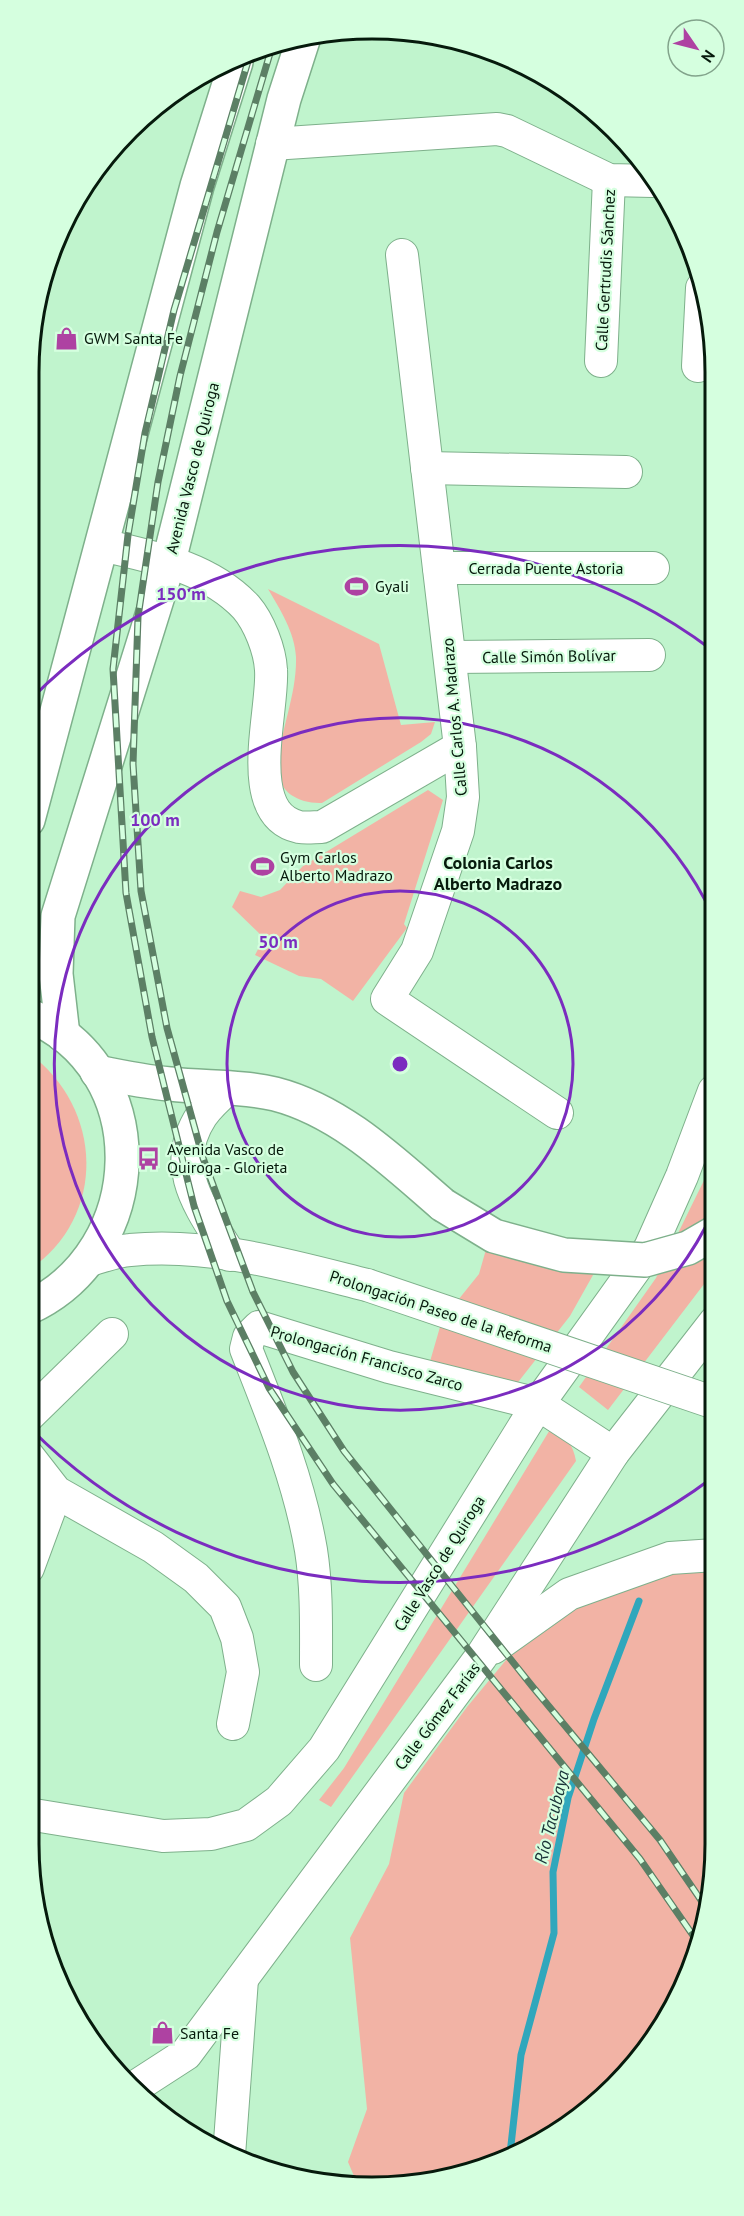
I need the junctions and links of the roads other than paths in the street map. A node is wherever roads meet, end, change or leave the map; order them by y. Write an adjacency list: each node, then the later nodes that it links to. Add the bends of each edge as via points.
1 (301, 46): 3 (main road, Avenida Vasco de Quiroga)
2 (234, 69): 12 (main road, via 197,186)
3 (272, 144): 4 (street, via 497,129); 13 (main road, Avenida Vasco de Quiroga)
4 (609, 180): 5 (street); 8 (street, Calle Gertrudis Sánchez)
5 (645, 181)
6 (402, 255): 10 (street, Calle Carlos A. Madrazo)
7 (700, 318): 9 (street)
8 (601, 361)
9 (698, 366)
10 (427, 468): 11 (street); 14 (street, Calle Carlos A. Madrazo)
11 (626, 472)
12 (102, 546): 13 (street); 19 (main road)
13 (169, 561): 18 (street, via 214,581 247,608 264,640 271,669 264,775 268,799 281,817 298,827 322,827); 21 (main road, Avenida Vasco de Quiroga, via 58,916 56,974)
14 (439, 568): 15 (street, Cerrada Puente Astoria); 17 (street, Calle Carlos A. Madrazo)
15 (653, 568)
16 (649, 655): 17 (street, Calle Simón Bolívar)
17 (450, 657): 18 (street, Calle Carlos A. Madrazo)
18 (460, 747): 24 (street, Calle Carlos A. Madrazo, via 463,797 458,831 417,951 387,999)
19 (39, 779)
20 (39, 1021): 21 (main road)
21 (63, 1035): 22 (main road)
22 (97, 1072): 23 (main road, via 170,1084); 28 (main road, via 117,1118 123,1167 114,1216)
23 (228, 1088): 26 (main road, bridge, via 275,1094 313,1108 379,1149 442,1205 494,1236 564,1255 645,1260 688,1248); 27 (street, via 202,1114 186,1158 189,1184)
24 (557, 1113)
25 (705, 1115): 33 (street, Calle Vasco de Quiroga, via 650,1248)
26 (705, 1238)
27 (230, 1255): 28 (street, Prolongación Paseo de la Reforma, via 170,1248 128,1250); 32 (street, Prolongación Paseo de la Reforma, bridge, via 367,1285)
28 (90, 1260): 29 (main road, via 60,1290)
29 (39, 1302)
30 (112, 1334): 34 (street)
31 (705, 1334): 35 (street, Calle Gómez Farías)
32 (705, 1400)
33 (538, 1404): 35 (street); 41 (street, Prolongación Francisco Zarco, via 389,1367 259,1327 254,1331 246,1349 295,1482 311,1551); 43 (street, Calle Vasco de Quiroga, via 324,1749 279,1801 246,1825 211,1834 163,1836)
34 (39, 1405)
35 (613, 1453): 40 (street, Calle Gómez Farías)
36 (39, 1470): 37 (street)
37 (56, 1492): 38 (street); 42 (street, via 153,1547 196,1578 225,1607 237,1638 243,1672)
38 (39, 1538)
39 (705, 1556): 40 (street, via 670,1558 569,1594)
40 (480, 1657): 44 (street, Calle Gómez Farías)
41 (316, 1665)
42 (233, 1724)
43 (39, 1816)
44 (242, 1978): 45 (street, Calle Gómez Farías, via 186,2054); 46 (street)
45 (141, 2083)
46 (226, 2144)

